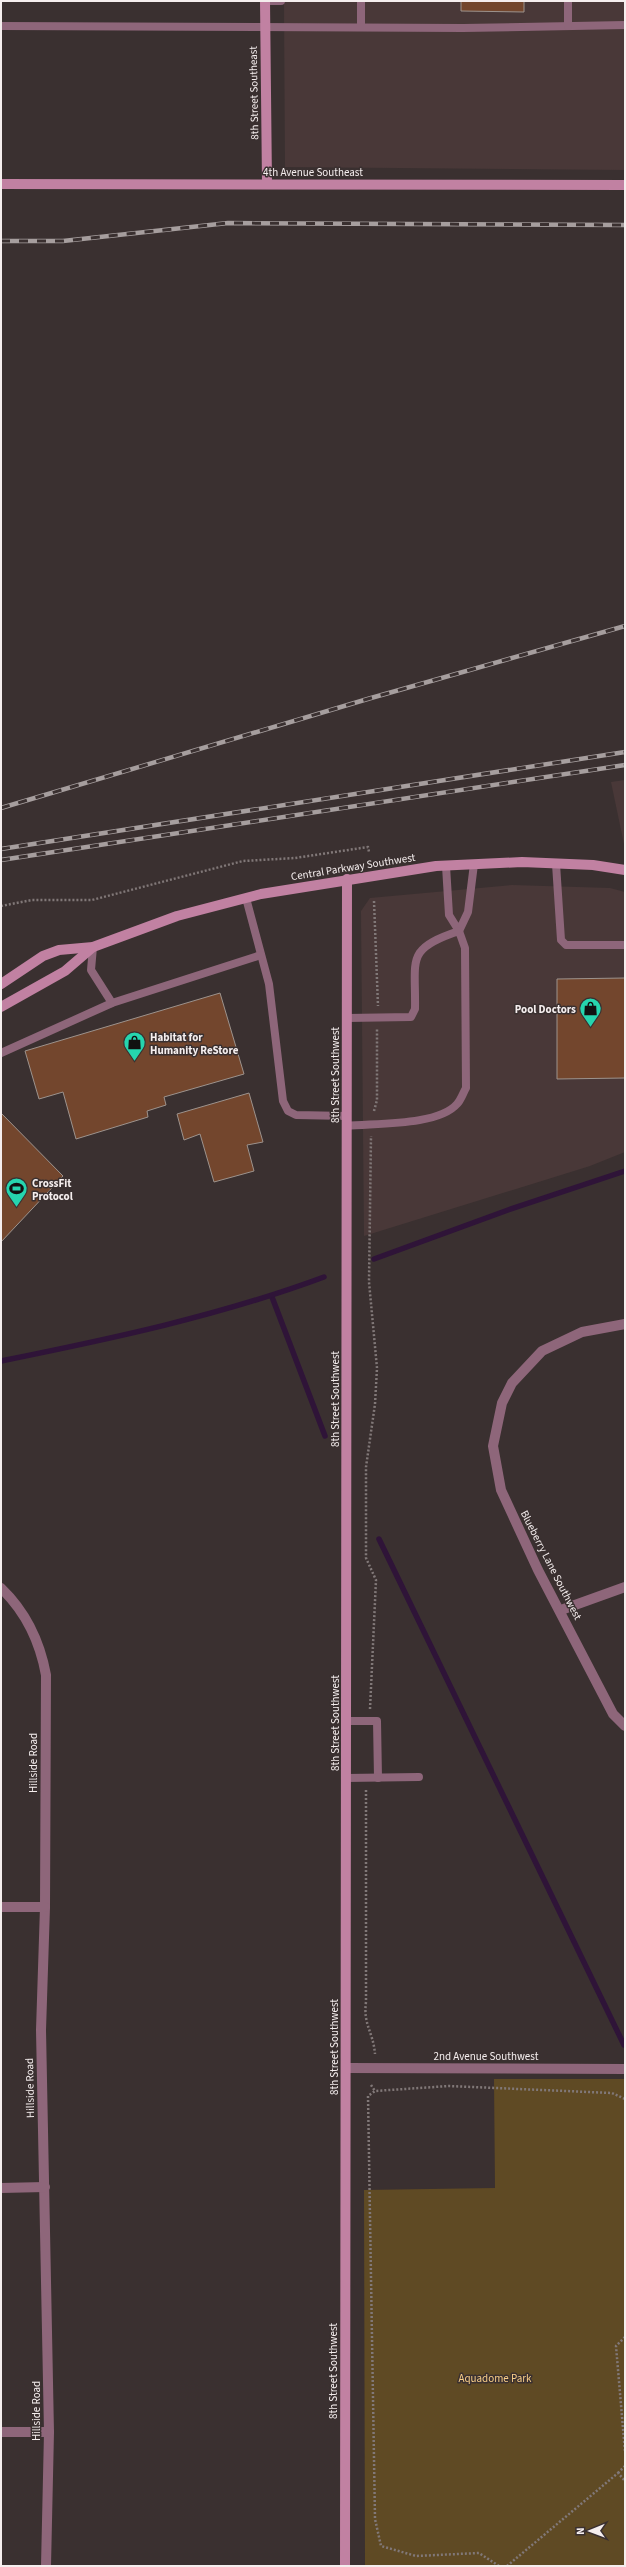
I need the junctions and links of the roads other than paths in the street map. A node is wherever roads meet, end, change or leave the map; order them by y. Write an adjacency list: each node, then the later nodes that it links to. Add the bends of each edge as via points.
1 (264, 1): 2 (lane); 7 (street, 8th Street Southeast)
2 (281, 1)
3 (361, 1): 9 (lane)
4 (568, 1): 8 (lane)
5 (625, 25): 8 (lane)
6 (1, 26): 7 (lane)
7 (265, 26): 9 (lane); 11 (street, 8th Street Southeast)
8 (568, 26): 9 (lane)
9 (361, 27)
10 (1, 184): 11 (street, 4th Avenue Southeast)
11 (267, 184): 12 (street, 4th Avenue Southeast)
12 (625, 185)
13 (474, 864): 14 (street, Central Parkway Southwest); 15 (street, Central Parkway Southwest); 19 (lane, via 468,912)
14 (556, 864): 16 (street, Central Parkway Southwest, via 593,865); 20 (lane, via 561,940 566,945)
15 (446, 866): 17 (street, Central Parkway Southwest); 19 (lane, via 450,915)
16 (625, 870)
17 (347, 879): 18 (street, Central Parkway Southwest); 26 (street, 8th Street Southwest)
18 (246, 898): 21 (street, Central Parkway Southwest, via 177,916); 22 (lane)
19 (459, 931): 26 (lane, via 423,946 416,958 415,1009 412,1017); 28 (lane, via 465,948 466,1088 457,1105 438,1116 417,1121 373,1124)
20 (625, 945)
21 (94, 947): 23 (street, Central Parkway Southwest, via 58,950 43,956); 24 (lane, via 92,970); 25 (street, Central Parkway Southwest, via 66,971)
22 (261, 955): 24 (lane); 28 (lane, via 268,984 283,1101 288,1111 296,1115)
23 (1, 984)
24 (112, 1003): 27 (lane)
25 (1, 1007)
26 (347, 1018): 28 (street, 8th Street Southwest)
27 (1, 1053)
28 (347, 1121): 33 (street, 8th Street Southwest)
29 (625, 1324): 32 (street, Blueberry Lane Southwest, via 582,1332 542,1351 512,1383 502,1403 493,1446 501,1490 538,1570)
30 (625, 1587): 32 (street)
31 (1, 1588): 39 (street, Hillside Road, via 22,1613 42,1653 46,1675)
32 (561, 1610): 34 (street, Blueberry Lane Southwest, via 613,1714)
33 (347, 1720): 36 (street, 8th Street Southwest); 37 (lane, via 377,1721)
34 (625, 1726)
35 (419, 1777): 37 (lane)
36 (346, 1778): 37 (lane); 40 (street, 8th Street Southwest)
37 (378, 1778)
38 (1, 1907): 39 (street)
39 (45, 1907): 42 (street, Hillside Road, via 41,2045)
40 (346, 2068): 41 (street, 2nd Avenue Southwest); 47 (street, 8th Street Southwest)
41 (625, 2069)
42 (45, 2187): 43 (street); 45 (street, Hillside Road)
43 (1, 2188)
44 (1, 2432): 45 (street)
45 (49, 2432): 46 (street, Hillside Road)
46 (46, 2566)
47 (345, 2566)

